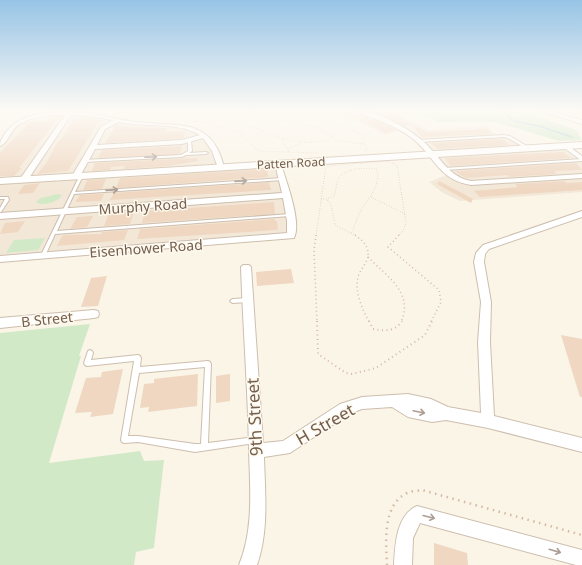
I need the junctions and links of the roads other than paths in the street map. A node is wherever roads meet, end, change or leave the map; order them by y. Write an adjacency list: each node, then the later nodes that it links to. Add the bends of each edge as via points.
1 (52, 137): 24 (street)
2 (97, 137): 12 (street)
3 (200, 137): 8 (street)
4 (205, 137): 20 (street, via 218,150)
5 (412, 137): 9 (street)
6 (480, 137): 9 (lane)
7 (510, 137): 13 (lane)
8 (189, 141): 12 (street); 15 (lane, via 191,148)
9 (418, 141): 16 (street)
10 (582, 145): 11 (street, Patten Road)
11 (565, 146): 13 (street, Patten Road); 17 (street)
12 (92, 147): 18 (street)
13 (528, 148): 16 (street, Patten Road)
14 (206, 153): 15 (lane)
15 (187, 154): 18 (lane, one-way to 15)
16 (432, 154): 19 (street, Patten Road); 21 (street)
17 (582, 160): 21 (lane)
18 (84, 161): 22 (street)
19 (278, 164): 20 (street, Patten Road); 25 (street)
20 (220, 167): 22 (street, Patten Road)
21 (444, 169): 23 (street, via 454,178 471,183)
22 (79, 176): 24 (street, Patten Road); 27 (lane)
23 (582, 176)
24 (24, 179): 26 (street, Patten Road)
25 (282, 179): 27 (lane, one-way to 25); 28 (street)
26 (0, 181)
27 (73, 193): 31 (lane)
28 (286, 195): 31 (street, Murphy Road); 33 (street)
29 (0, 198): 30 (lane, via 7,200)
30 (0, 211)
31 (64, 212): 34 (street, Murphy Road); 35 (lane)
32 (582, 214): 45 (street, via 486,247 481,253 479,262 486,302 484,342)
33 (290, 215): 35 (lane); 36 (street, Eisenhower Road, via 293,232 291,236)
34 (0, 216)
35 (54, 233): 36 (lane)
36 (43, 255): 37 (street, Eisenhower Road)
37 (0, 259)
38 (246, 267): 39 (street, 9th Street)
39 (248, 300): 40 (lane); 46 (street, 9th Street)
40 (233, 301)
41 (94, 314): 42 (street, B Street)
42 (0, 323)
43 (90, 353): 44 (lane, via 87,363 138,358)
44 (136, 370): 48 (lane, via 124,440 138,439 195,448); 48 (lane, via 208,364)
45 (488, 421): 46 (street, H Street, via 446,413 421,413 408,410 394,401 362,403 345,409 285,448); 47 (street, H Street)
46 (256, 445): 48 (lane); 50 (street, 9th Street, via 257,529)
47 (582, 445)
48 (204, 446)
49 (582, 558): 51 (street, one-way to 49, via 404,536 408,524 417,514)
50 (248, 565)
51 (403, 565)

